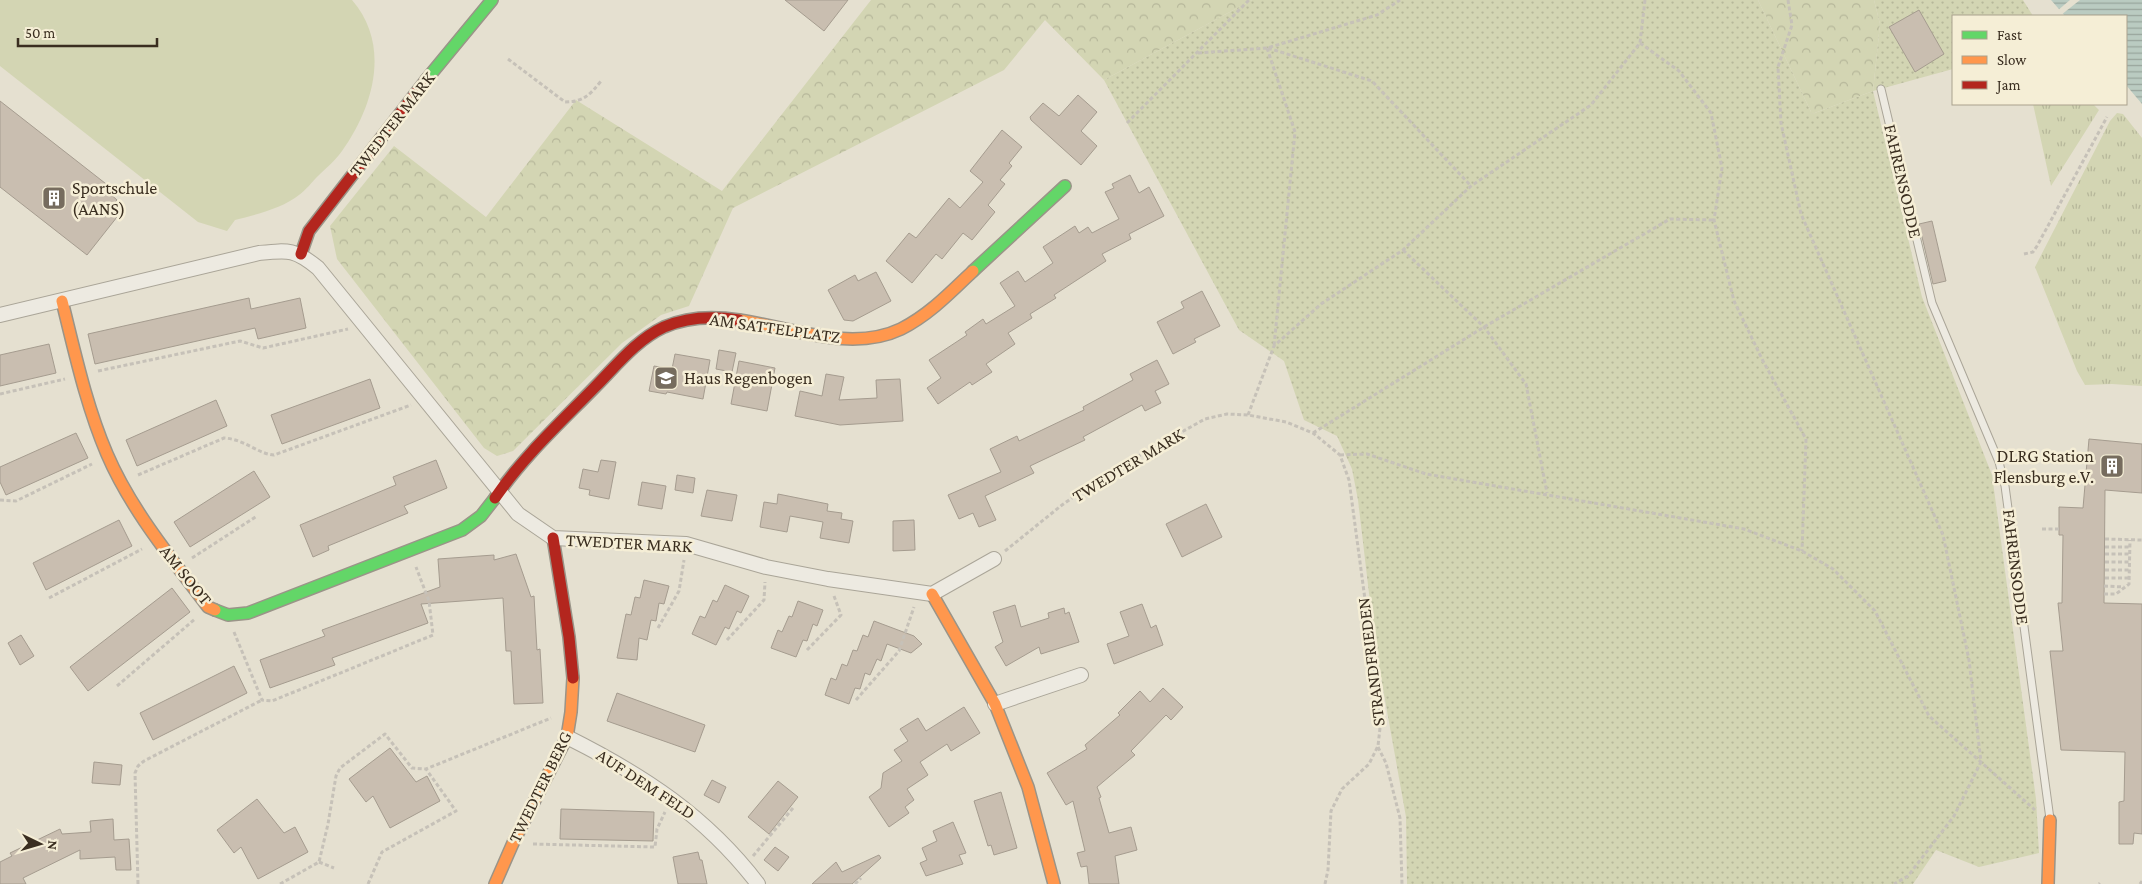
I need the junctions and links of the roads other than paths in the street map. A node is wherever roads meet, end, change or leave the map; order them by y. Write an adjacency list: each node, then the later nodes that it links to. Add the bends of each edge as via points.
1 (492, 0): 4 (street, TWEDTER MARK, via 309,231)
2 (1881, 89): 14 (lane, FAHRENSODDE, via 1932,303 1999,462 2005,486)
3 (1065, 186): 7 (street, AM SATTELPLATZ, via 933,308 892,333 843,339 715,317 670,324 648,336 628,353 516,468)
4 (301, 254): 5 (street, via 282,251 259,253); 7 (street, TWEDTER MARK, via 318,268)
5 (62, 301): 6 (street); 7 (street, AM SOOT, via 92,416 108,456 158,540 208,607 228,615 248,613 462,530 482,514)
6 (0, 315)
7 (499, 491): 8 (street, TWEDTER MARK, via 518,514)
8 (553, 538): 10 (street, TWEDTER MARK, via 686,544 766,567); 13 (street, TWEDTER BERG, via 570,631 574,692)
9 (994, 559): 10 (street)
10 (932, 594): 12 (street)
11 (1081, 675): 12 (street)
12 (994, 704): 17 (street, via 1028,787)
13 (567, 736): 15 (street, TWEDTER BERG); 16 (street, AUF DEM FELD, via 614,760 672,798 706,825)
14 (2050, 820): 18 (street, FAHRENSODDE)
15 (495, 884)
16 (758, 884)
17 (1054, 884)
18 (2048, 884)

